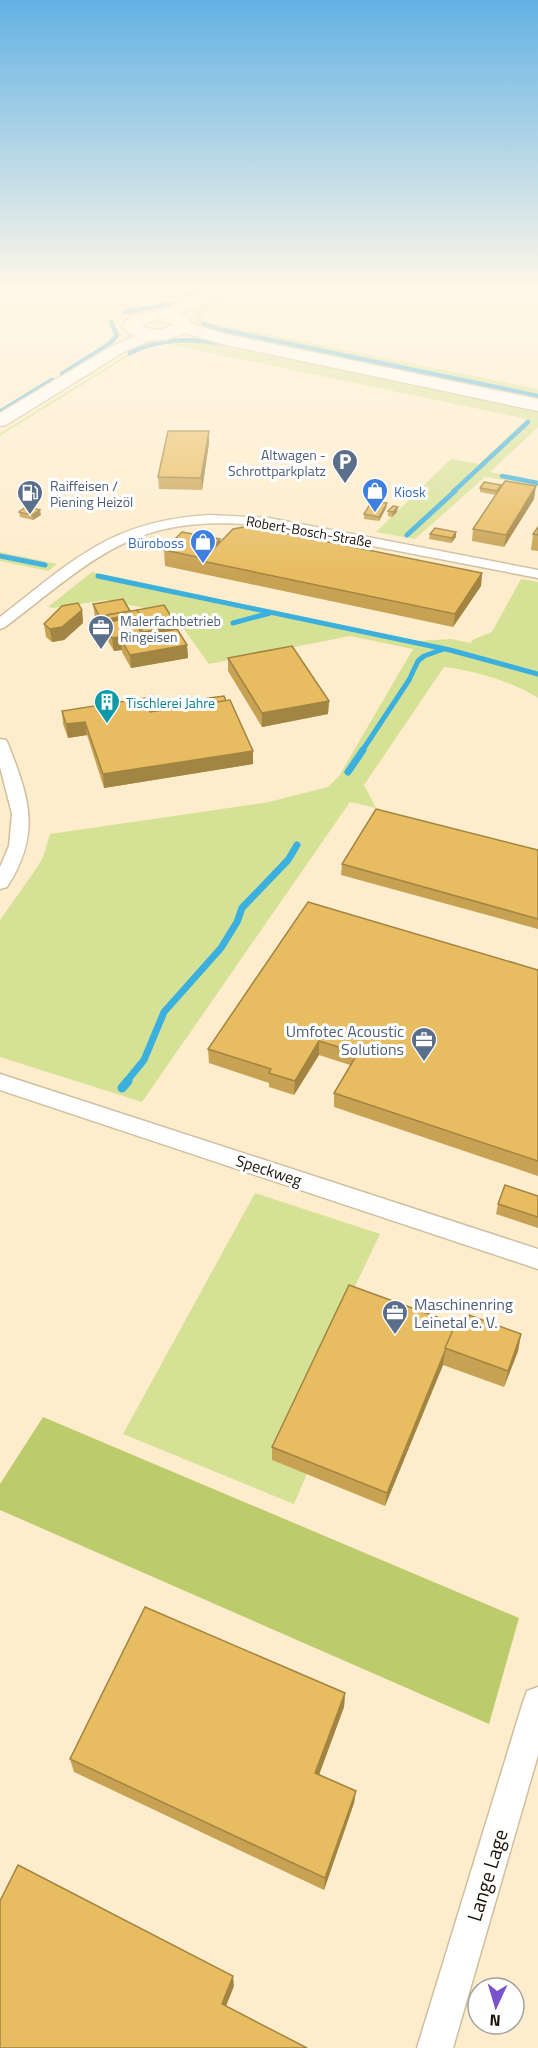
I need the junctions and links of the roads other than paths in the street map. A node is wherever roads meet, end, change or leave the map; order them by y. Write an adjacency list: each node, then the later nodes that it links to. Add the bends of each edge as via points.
1 (60, 385): 4 (main road)
2 (440, 385): 3 (main road)
3 (538, 405)
4 (0, 421)
5 (538, 574): 6 (street, Robert-Bosch-Straße, via 269,522 233,518 192,520 150,527 113,541)
6 (0, 624)
7 (0, 744): 8 (street, via 20,796 23,828 12,863)
8 (0, 882)
9 (0, 1082): 10 (street, Speckweg)
10 (538, 1258)
11 (538, 1702): 12 (street, Lange Lage)
12 (435, 2048)

